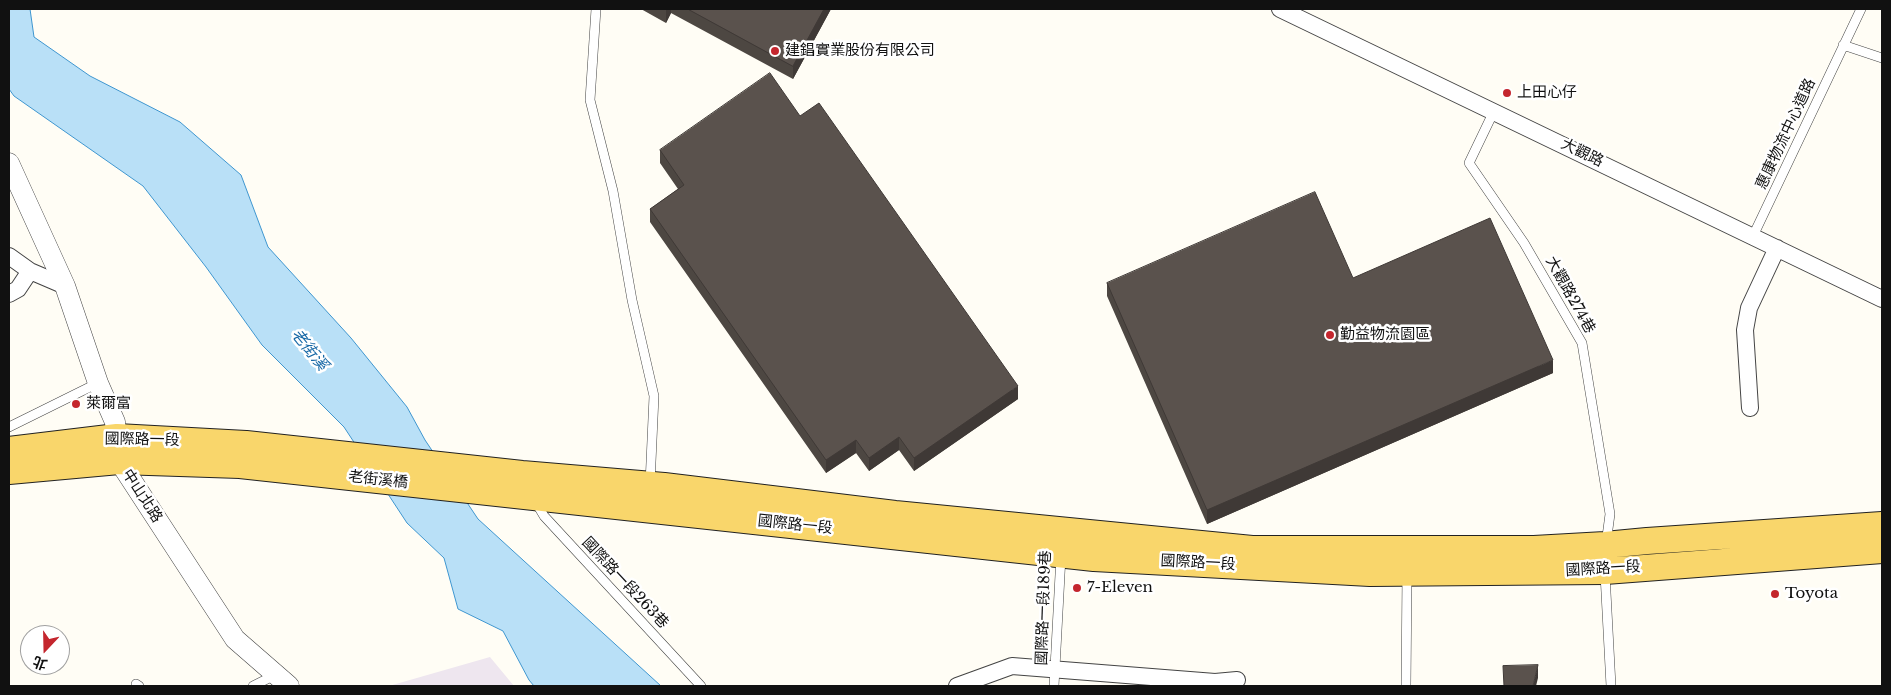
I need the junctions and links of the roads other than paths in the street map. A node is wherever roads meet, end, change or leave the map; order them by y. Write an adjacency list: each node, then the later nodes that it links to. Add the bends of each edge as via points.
1 (596, 9): 22 (lane, via 590,100 614,191 632,300 654,396)
2 (1861, 9): 4 (lane, 惠康物流中心道路)
3 (1285, 10): 6 (street, 大觀路)
4 (1843, 45): 5 (lane); 8 (lane, 惠康物流中心道路)
5 (1882, 58)
6 (1494, 111): 8 (street, 大觀路); 28 (lane, 大觀路274巷, via 1469,163 1524,242 1582,343 1610,514)
7 (9, 163): 12 (street, 中山北路)
8 (1754, 236): 9 (street, 大觀路)
9 (1777, 248): 14 (street, 大觀路); 16 (street, via 1749,308 1745,330)
10 (9, 256): 11 (street)
11 (30, 271): 12 (street); 13 (street, via 18,289)
12 (65, 286): 15 (street, 中山北路)
13 (9, 294)
14 (1882, 299)
15 (98, 383): 17 (lane); 18 (street, 中山北路, via 115,422)
16 (1750, 408)
17 (9, 427)
18 (118, 449): 19 (main road, 國際路一段); 20 (main road, 國際路一段); 21 (main road, 國際路一段); 32 (street, 中山北路, via 235,639)
19 (9, 450)
20 (243, 455): 23 (main road, 老街溪橋)
21 (9, 471)
22 (650, 484): 23 (main road, 國際路一段); 25 (main road, 國際路一段, via 895,514)
23 (524, 488): 25 (main road, 國際路一段); 34 (lane, 國際路一段263巷, via 544,516)
24 (1882, 525): 26 (main road, 國際路一段)
25 (1060, 542): 29 (main road, 國際路一段, via 1094,558 1350,572); 30 (lane, 國際路一段189巷)
26 (1786, 544): 27 (main road, 國際路一段); 28 (main road, 國際路一段)
27 (1882, 550)
28 (1605, 558): 29 (main road, 國際路一段); 38 (lane)
29 (1407, 561): 37 (lane)
30 (1055, 669): 31 (street, via 1215,682); 35 (street, via 1012,666); 36 (lane, 國際路一段189巷)
31 (1237, 680)
32 (282, 681): 33 (lane)
33 (253, 686)
34 (701, 686)
35 (957, 686)
36 (1054, 686)
37 (1406, 686)
38 (1611, 686)

